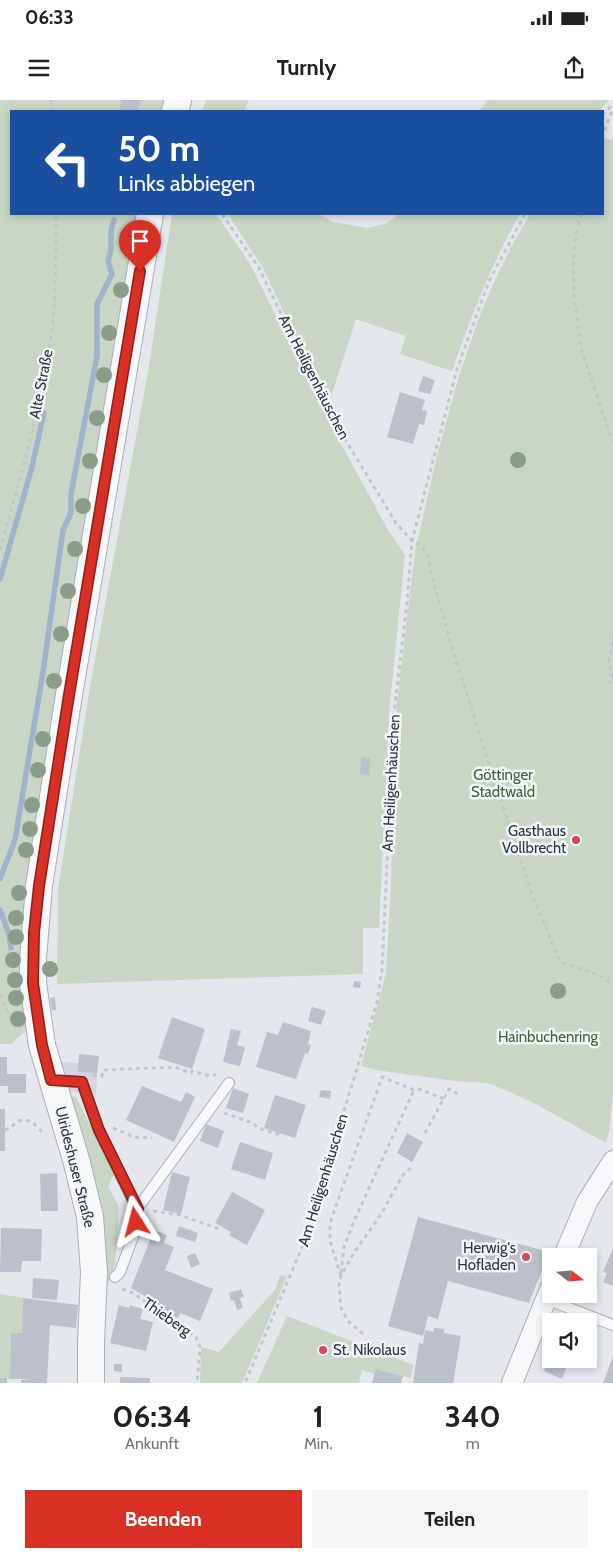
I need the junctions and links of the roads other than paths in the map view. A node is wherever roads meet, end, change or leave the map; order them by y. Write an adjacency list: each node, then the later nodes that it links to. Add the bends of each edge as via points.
1 (150, 215): 2 (street, Ulrideshuser Straße, via 39,886 33,983)
2 (51, 1080): 5 (lane, via 82,1082 99,1130); 11 (street, Ulrideshuser Straße, via 90,1217 94,1272)
3 (229, 1083): 5 (lane)
4 (613, 1161): 6 (street, via 587,1202)
5 (138, 1209): 7 (lane, via 134,1234 120,1272)
6 (567, 1248)
7 (115, 1277)
8 (545, 1303): 12 (street)
9 (569, 1303): 10 (lane)
10 (613, 1325)
11 (91, 1383)
12 (512, 1383)

